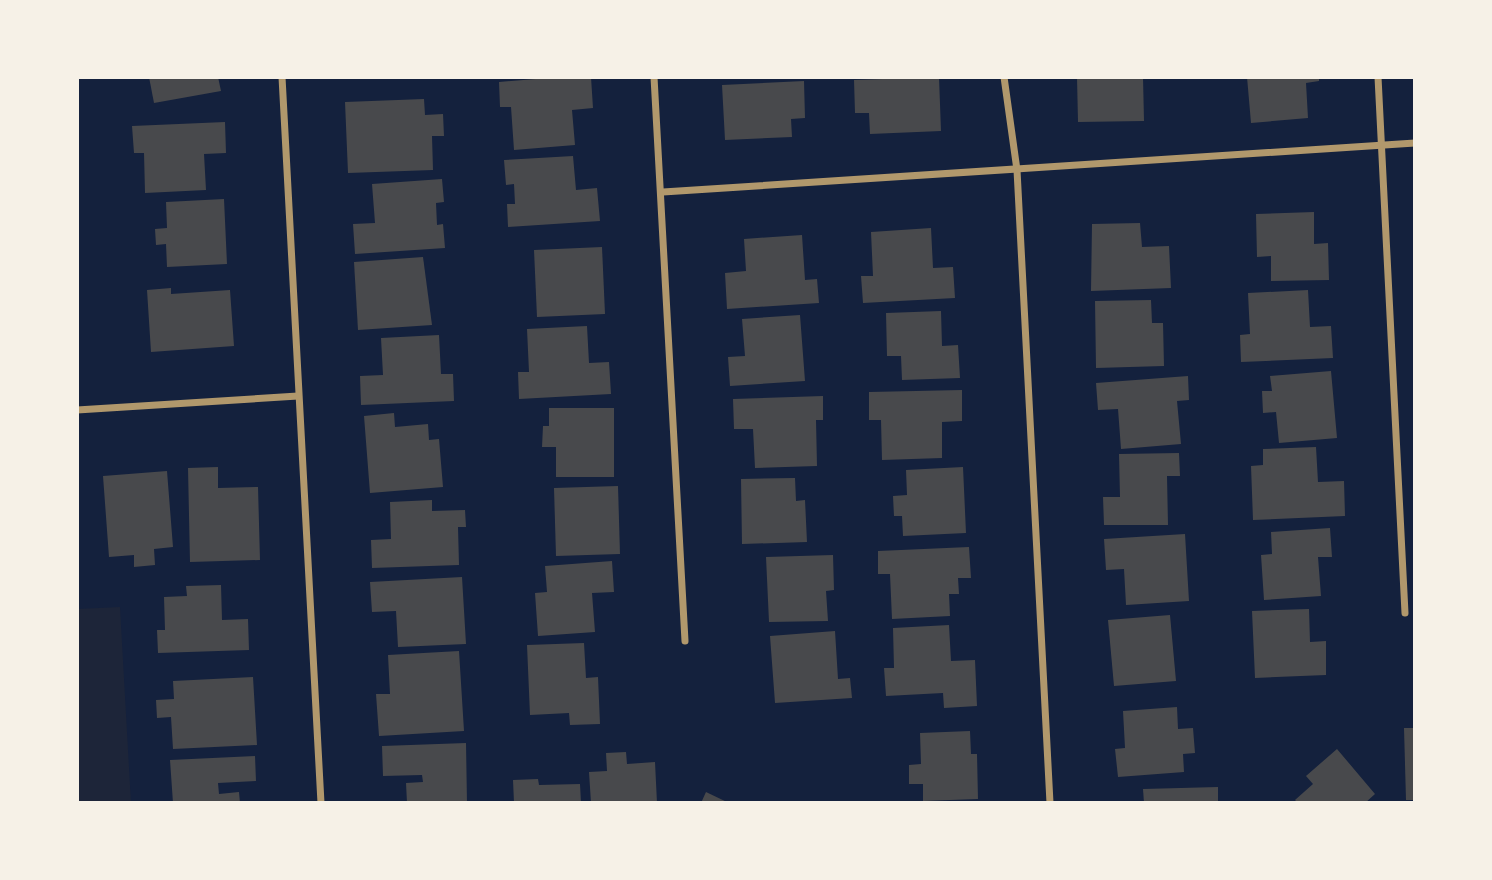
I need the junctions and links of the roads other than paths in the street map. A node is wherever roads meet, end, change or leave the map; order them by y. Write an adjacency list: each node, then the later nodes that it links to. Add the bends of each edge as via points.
1 (282, 77): 9 (street)
2 (654, 77): 8 (street)
3 (1004, 77): 7 (street)
4 (1378, 77): 6 (street)
5 (1415, 143): 6 (street)
6 (1381, 146): 7 (street); 11 (street)
7 (1017, 170): 8 (street); 14 (street)
8 (663, 192): 12 (street)
9 (298, 396): 10 (street); 13 (street)
10 (77, 410)
11 (1405, 613)
12 (685, 641)
13 (321, 803)
14 (1050, 803)

